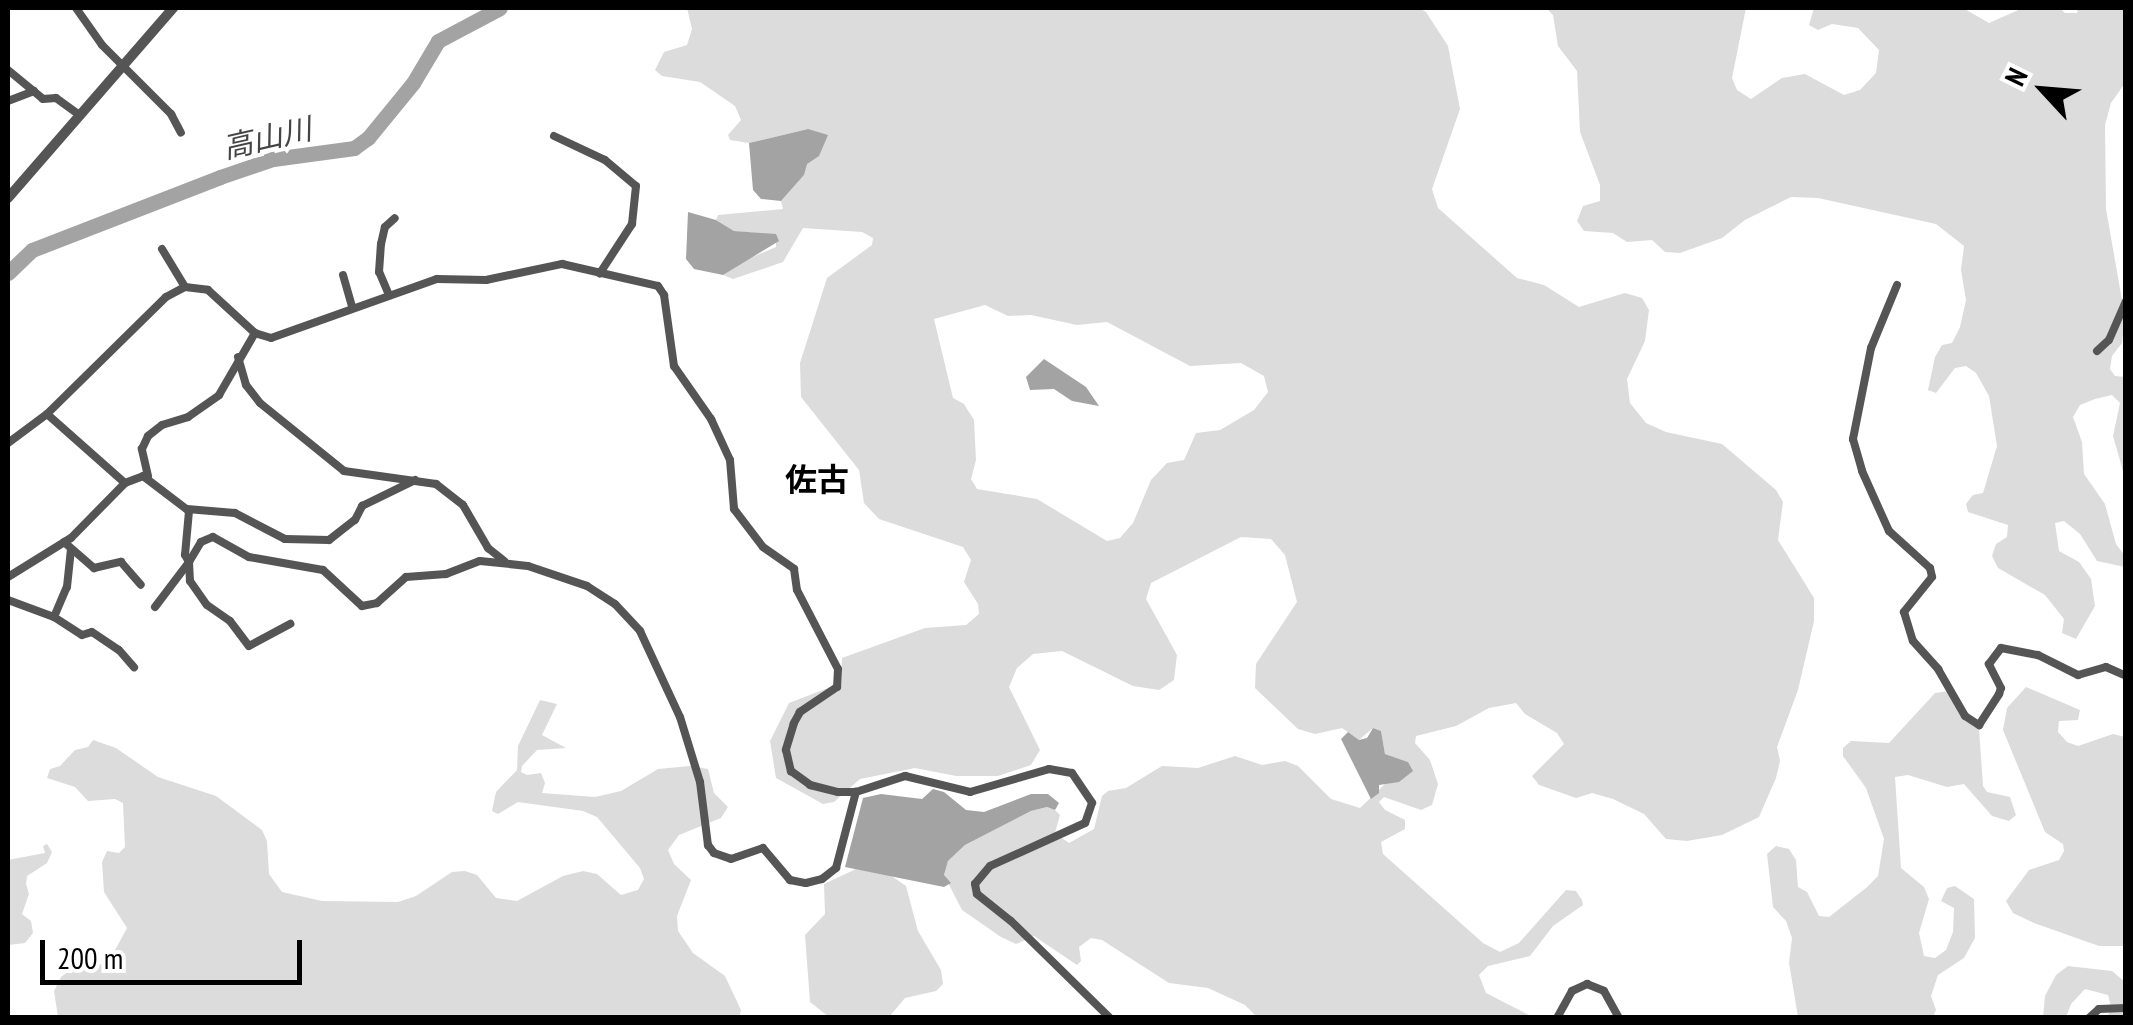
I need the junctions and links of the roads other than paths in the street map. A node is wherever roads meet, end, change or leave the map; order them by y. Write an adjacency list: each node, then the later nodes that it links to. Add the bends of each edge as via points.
1 (76, 8): 3 (street)
2 (172, 8): 3 (street)
3 (124, 63): 7 (street); 8 (street, via 171,114)
4 (8, 70): 5 (street)
5 (34, 91): 6 (street); 7 (street)
6 (8, 101)
7 (79, 115): 10 (street)
8 (180, 134)
9 (554, 136): 13 (street, via 605,160 636,186 632,224)
10 (8, 198)
11 (395, 218): 17 (street, via 381,244 380,279)
12 (162, 249): 16 (street)
13 (600, 273): 17 (street, via 547,265 486,280 427,280); 40 (street, via 662,291 674,366 726,448 734,510 763,547 794,569 797,590 838,669 837,687 794,723 786,750 791,771 824,790)
14 (342, 275): 19 (street)
15 (1897, 286): 39 (street, via 1871,348 1853,439 1890,531 1930,568 1932,577 1904,612 1913,641 1965,716 1979,725 2001,688 1989,664 2001,648 2038,655 2078,675 2106,667)
16 (184, 287): 20 (street, via 208,290); 23 (street, via 153,308)
17 (390, 295): 19 (street)
18 (2126, 302): 21 (street, via 2109,340)
19 (352, 306): 20 (street, via 288,335)
20 (255, 332): 22 (street)
21 (2096, 351)
22 (238, 357): 25 (street, via 220,394 148,436 142,449); 26 (street, via 260,403 344,471)
23 (47, 414): 24 (street); 27 (street)
24 (8, 443)
25 (148, 476): 27 (street); 28 (street)
26 (415, 480): 28 (street, via 362,506 330,540 274,537 235,514); 31 (street, via 436,484 463,505 492,554)
27 (125, 483): 29 (street)
28 (187, 509): 30 (street)
29 (67, 546): 32 (street); 33 (street, via 94,568 121,562); 36 (street, via 67,587)
30 (189, 562): 31 (street, via 201,542 213,537 249,558 323,570 362,606 376,603 406,577 446,574 480,561); 35 (street); 37 (street, via 190,580 207,605 230,620 249,646)
31 (510, 564): 40 (street, via 587,586 640,631 680,717 714,852 730,859 763,848 790,880 822,879 836,868)
32 (8, 577)
33 (142, 585)
34 (8, 600): 36 (street)
35 (155, 607)
36 (54, 617): 38 (street, via 82,635 92,632)
37 (290, 624)
38 (134, 666)
39 (2126, 676)
40 (856, 792): 42 (street, via 905,776 970,792 1049,768 1072,772 1092,803 1085,823 990,866 975,884 977,894)
41 (2126, 1008): 45 (street, via 2099,1009)
42 (1110, 1018)
43 (1557, 1018): 44 (street, via 1567,997 1587,984 1604,991)
44 (1618, 1018)
45 (2088, 1018)

